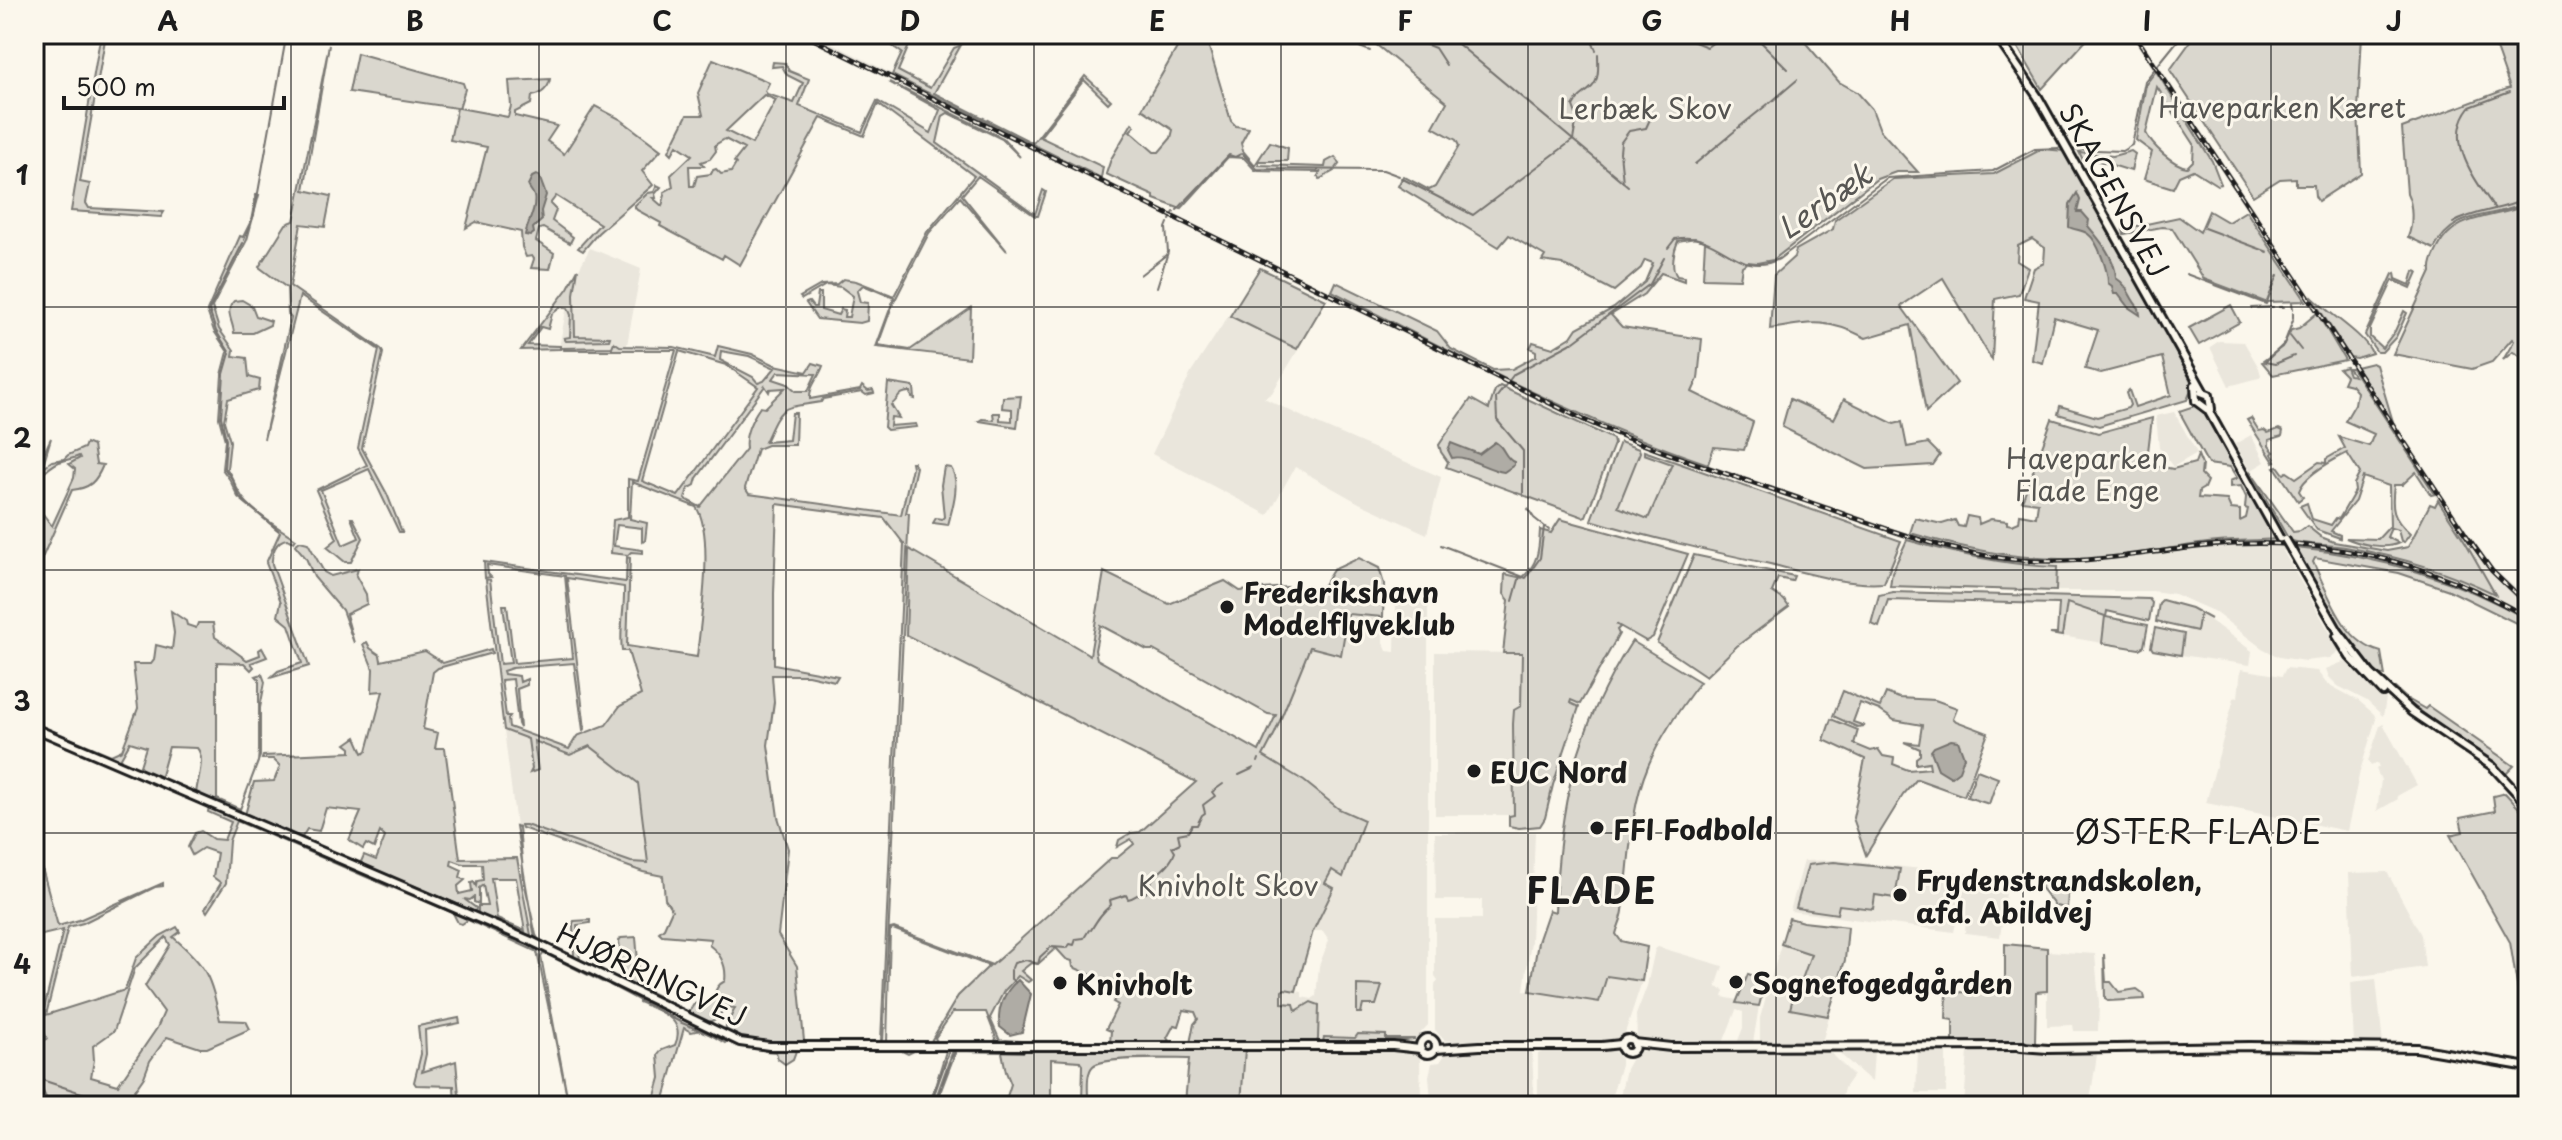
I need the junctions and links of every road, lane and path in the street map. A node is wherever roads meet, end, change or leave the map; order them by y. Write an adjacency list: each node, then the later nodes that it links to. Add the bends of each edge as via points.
1 (1995, 34): 2 (main road, SKAGENSVEJ, via 2038,97)
2 (2200, 392): 3 (main road, via 2209,395); 3 (main road, via 2196,401)
3 (2206, 404): 4 (main road, bridge)
4 (2289, 551): 5 (main road); 6 (main road)
5 (2347, 651): 6 (main road); 7 (main road, via 2379,688)
6 (2363, 666): 7 (main road)
7 (2412, 712): 9 (main road, via 2449,736)
8 (34, 728): 10 (main road, HJØRRINGVEJ, via 517,935 740,1042)
9 (2528, 808)
10 (1420, 1046): 11 (main road, via 1428,1054); 11 (main road, via 1428,1037)
11 (1436, 1046): 12 (main road, via 1622,1046 1626,1040 1653,1047 2408,1048)
12 (2528, 1067)

